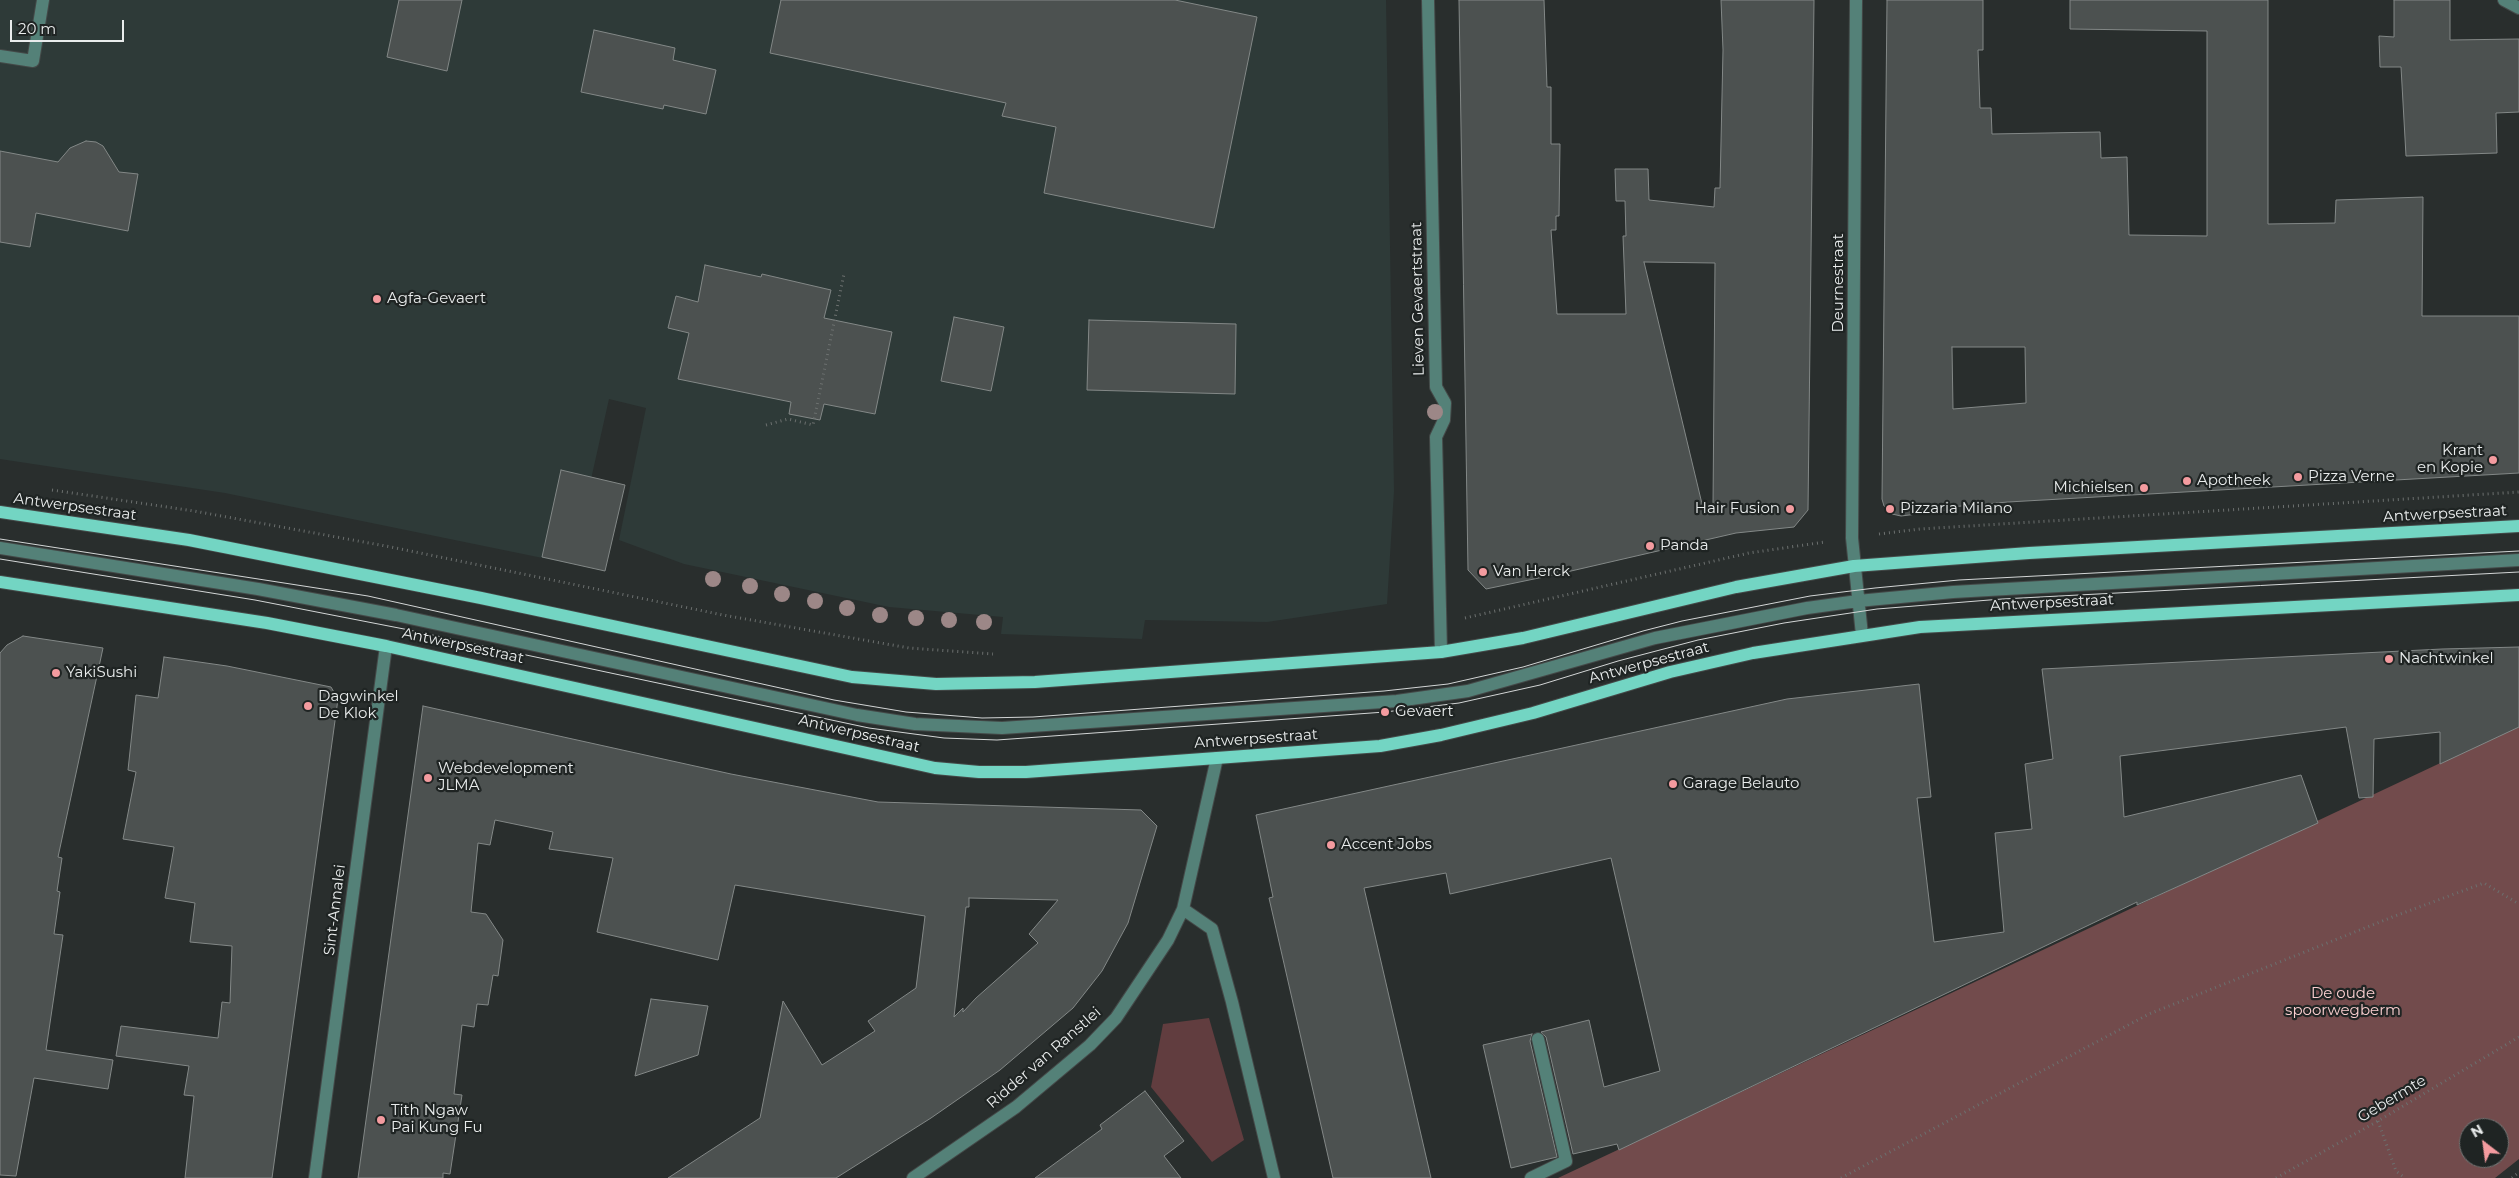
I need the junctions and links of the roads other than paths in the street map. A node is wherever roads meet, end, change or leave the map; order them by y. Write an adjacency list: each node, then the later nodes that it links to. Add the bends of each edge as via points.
1 (43, 0): 6 (street, via 33,62)
2 (1428, 0): 17 (street, Lieven Gevaertstraat, via 1436,387 1445,403 1444,420 1436,437)
3 (1856, 0): 11 (street, Deurnestraat)
4 (2504, 0): 5 (street)
5 (2519, 8)
6 (0, 56)
7 (0, 512): 17 (main road, Antwerpsestraat, via 189,540 852,677 893,682 1035,682)
8 (2519, 526): 11 (main road, Antwerpsestraat)
9 (0, 548): 14 (street, via 258,589 396,615 857,716 967,728 1397,701 1492,685 1655,638)
10 (2519, 560): 14 (street, via 1953,592)
11 (1854, 566): 14 (street, Deurnestraat); 17 (main road, Antwerpsestraat, via 1736,587 1523,638)
12 (0, 582): 16 (main road, Antwerpsestraat, via 267,623)
13 (2519, 595): 15 (main road, Antwerpsestraat, via 1977,623)
14 (1858, 601): 15 (street, Deurnestraat)
15 (1862, 635): 18 (main road, Antwerpsestraat, via 1753,653 1670,672 1441,735 1380,746)
16 (386, 646): 18 (main road, Antwerpsestraat, via 935,768 1026,772); 21 (street, Sint-Annalei)
17 (1441, 652)
18 (1217, 758): 19 (street, Ridder van Ranstlei)
19 (1183, 909): 22 (street, Ridder van Ranstlei, via 1168,940 1116,1018 1090,1045 1016,1107); 23 (street, via 1212,929)
20 (1538, 1039): 24 (street, via 1566,1161)
21 (315, 1178)
22 (912, 1178)
23 (1274, 1178)
24 (1532, 1178)

